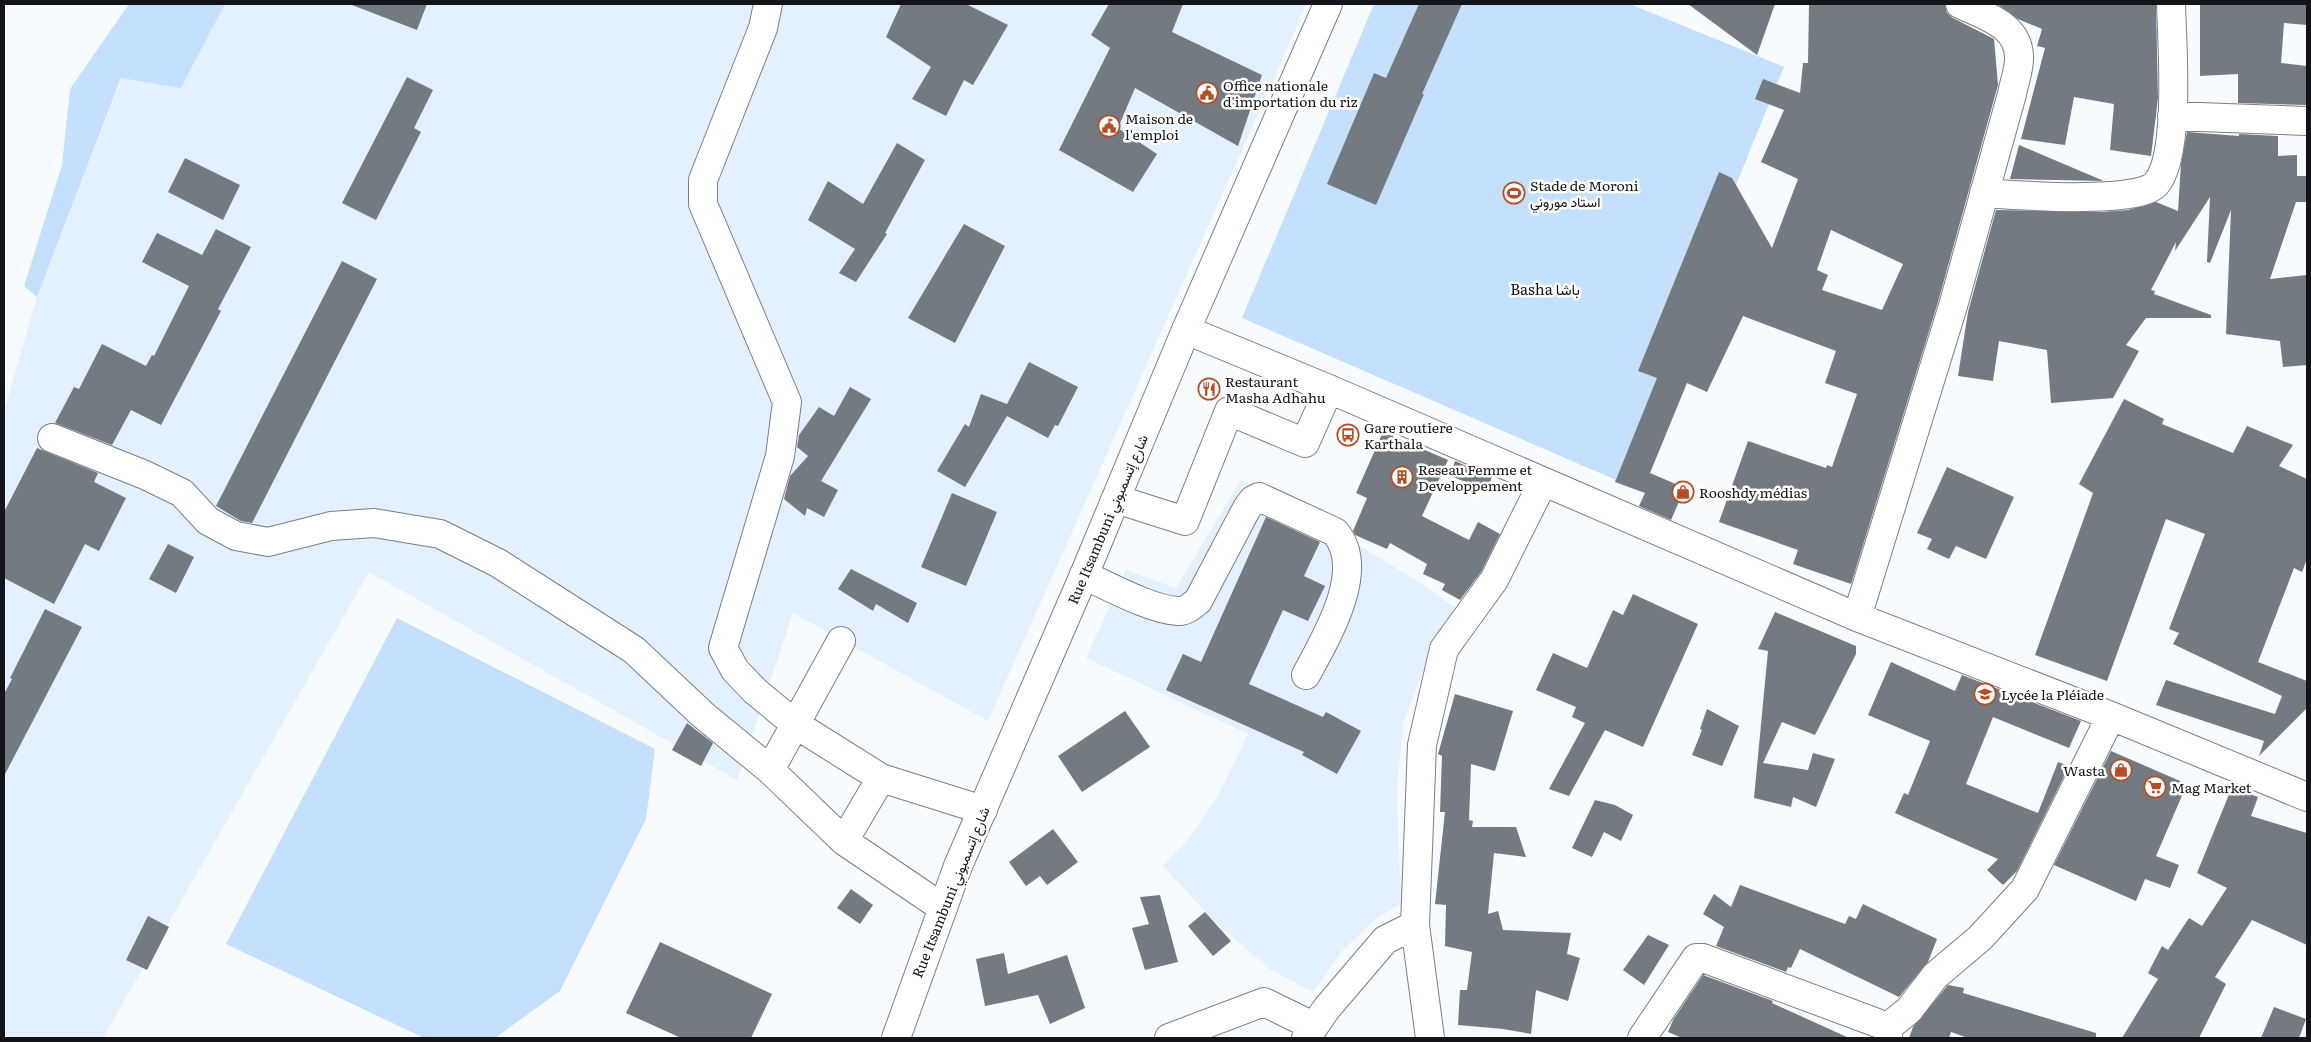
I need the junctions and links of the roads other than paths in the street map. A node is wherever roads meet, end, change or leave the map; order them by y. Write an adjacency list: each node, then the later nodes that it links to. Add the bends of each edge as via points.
1 (768, 4): 18 (street, via 763,28 703,180 703,204 787,402 780,456 723,648 735,670)
2 (1328, 4): 8 (street, Rue Itsambuni شارع إتسمبوني)
3 (1960, 4): 7 (street, via 2003,24 2016,40 2019,59)
4 (2171, 4): 5 (street)
5 (2172, 116): 6 (street); 7 (street, via 2168,159 2156,185 2142,192 2102,197)
6 (2307, 121)
7 (1984, 193): 14 (street, via 1953,306)
8 (1186, 330): 9 (street); 12 (street, Rue Itsambuni شارع إتسمبوني)
9 (1329, 389): 11 (street); 12 (street, via 1305,443 1229,411 1185,521)
10 (52, 438): 19 (street, via 182,493 208,521 236,536 268,542 331,526 374,523 440,534 498,563 634,650 702,714)
11 (1543, 482): 14 (street); 25 (street, via 1494,580 1444,649 1422,745)
12 (1116, 499): 13 (street, Rue Itsambuni شارع إتسمبوني)
13 (1084, 575): 16 (street, via 1179,612 1198,601 1247,508 1260,497 1335,532 1342,540 1346,559 1340,610); 22 (street, Rue Itsambuni شارع إتسمبوني)
14 (1857, 617): 17 (street)
15 (841, 641): 18 (street)
16 (1306, 675)
17 (2112, 716): 21 (street); 27 (street, via 2025,889 1980,938 1935,976)
18 (795, 724): 19 (street); 20 (street)
19 (770, 770): 23 (street)
20 (881, 778): 22 (street); 23 (street)
21 (2307, 797)
22 (983, 810): 24 (street, Rue Itsambuni شارع إتسمبوني)
23 (844, 841): 24 (street)
24 (943, 908): 28 (street, Rue Itsambuni شارع إتسمبوني)
25 (1415, 925): 26 (street, via 1385,940); 30 (street)
26 (1309, 1032): 29 (street, via 1264,1002)
27 (1889, 1035): 31 (street, via 1703,958 1696,958)
28 (896, 1038)
29 (1169, 1038)
30 (1430, 1038)
31 (1642, 1038)

